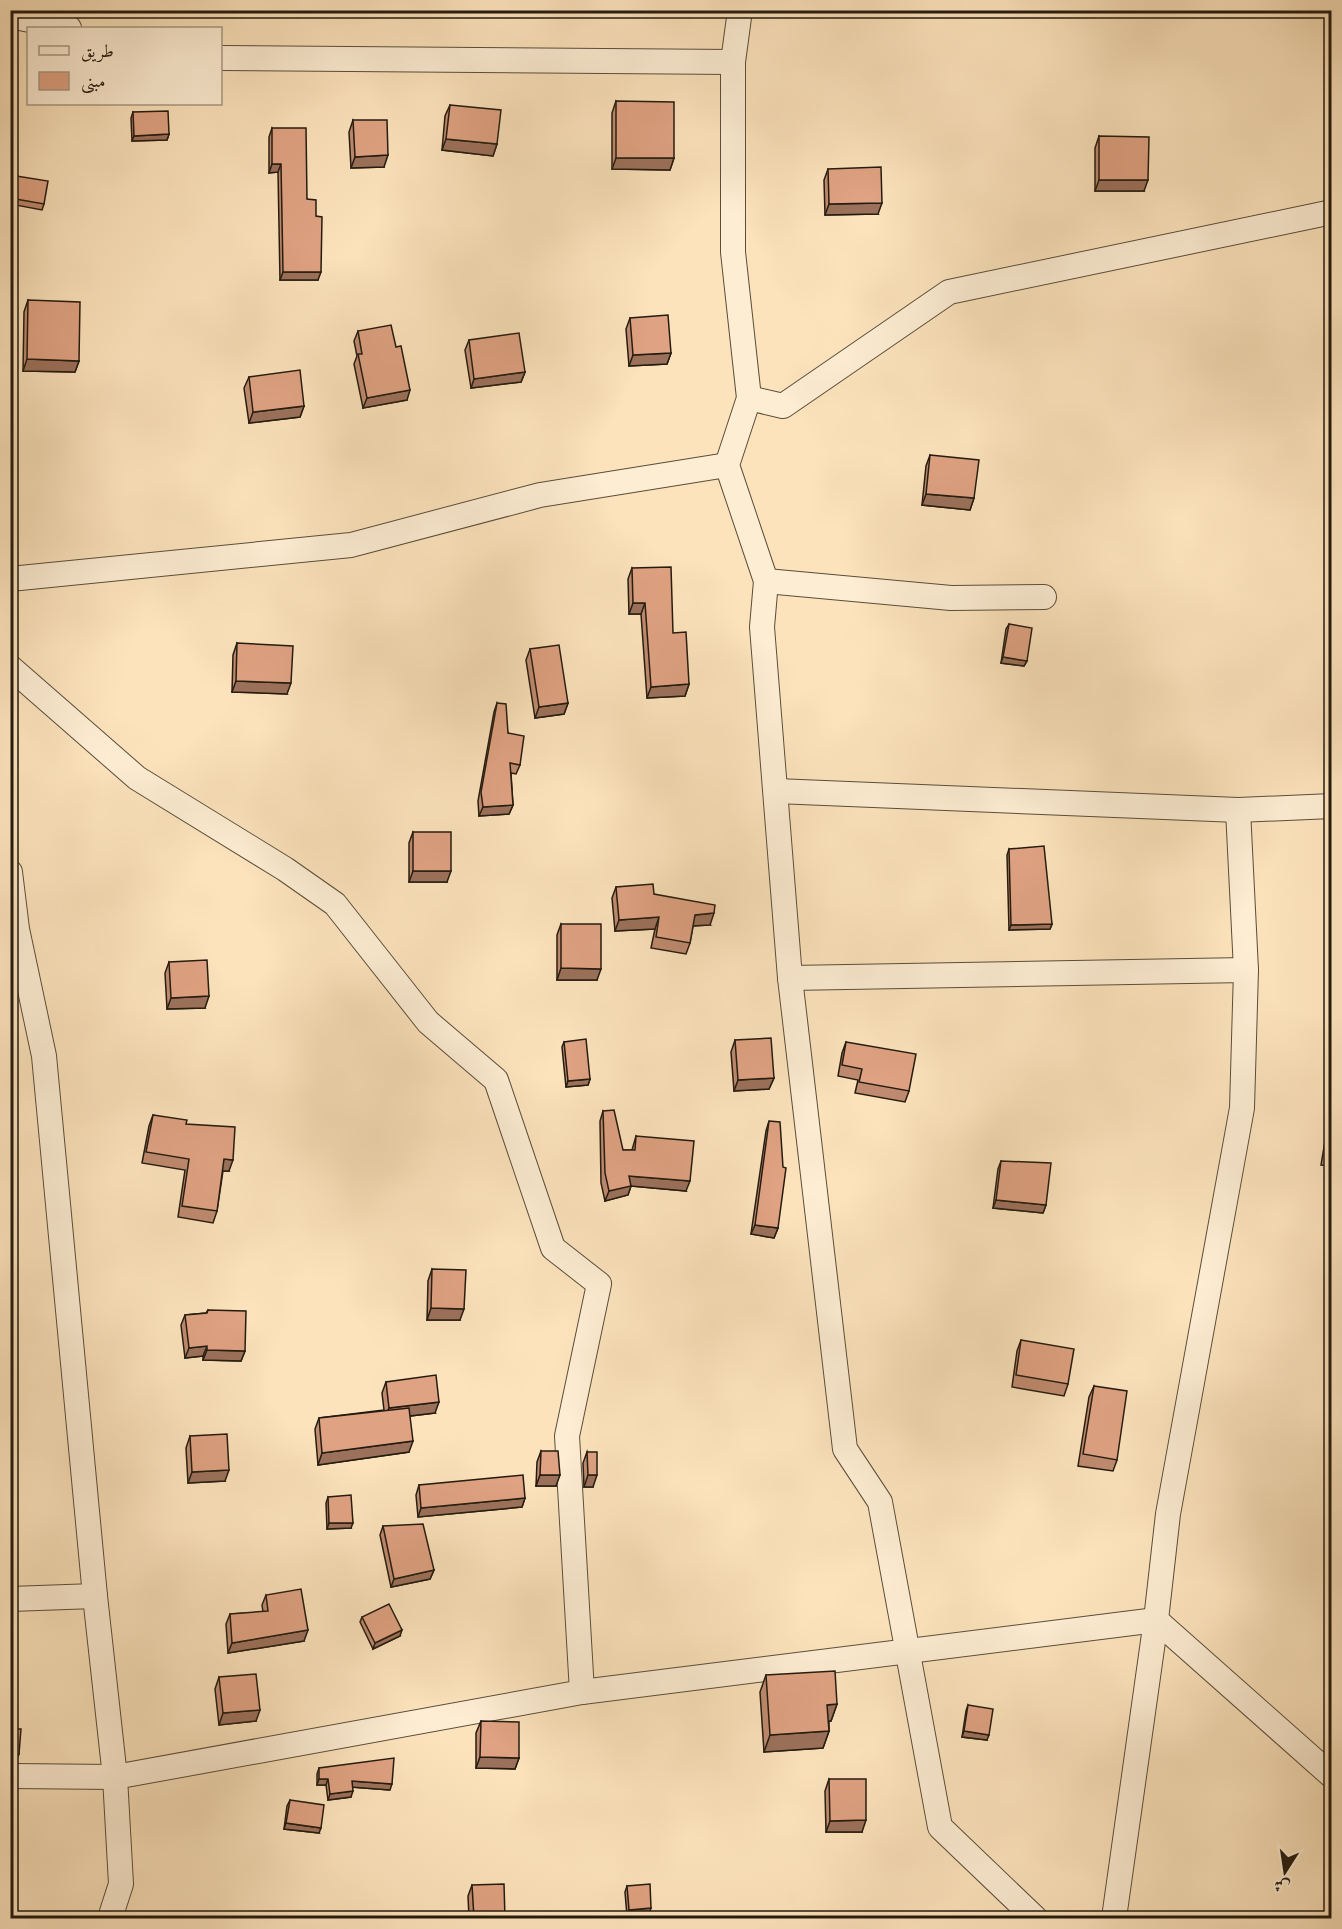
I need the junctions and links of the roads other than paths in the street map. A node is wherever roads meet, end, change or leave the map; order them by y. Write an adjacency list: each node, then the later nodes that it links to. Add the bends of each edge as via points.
1 (740, 10): 5 (street)
2 (10, 16): 3 (street)
3 (64, 27)
4 (222, 58): 5 (street)
5 (733, 62): 7 (street, via 733,252)
6 (1332, 212): 7 (street, via 949,292 783,406)
7 (749, 398): 8 (street)
8 (727, 465): 9 (street, via 540,495 351,544); 10 (street)
9 (10, 579)
10 (766, 581): 11 (street, via 951,598); 13 (street, via 762,627)
11 (1044, 597)
12 (10, 667): 23 (street, via 137,778 285,869 334,904 428,1022 496,1080 553,1248 599,1284 567,1436)
13 (776, 791): 15 (street); 18 (street)
14 (1332, 806): 15 (street)
15 (1239, 810): 17 (street)
16 (10, 872): 19 (street, via 44,1056)
17 (1246, 970): 18 (street); 21 (street, via 1242,1108 1168,1514)
18 (790, 978): 22 (street, via 845,1449 880,1502)
19 (95, 1596): 20 (street); 26 (street)
20 (10, 1599)
21 (1156, 1620): 22 (street); 25 (street); 29 (street)
22 (907, 1651): 23 (street); 28 (street, via 940,1827)
23 (582, 1692): 26 (street)
24 (10, 1776): 26 (street)
25 (1332, 1776)
26 (115, 1777): 27 (street, via 121,1884)
27 (110, 1918)
28 (1035, 1918)
29 (1114, 1918)

